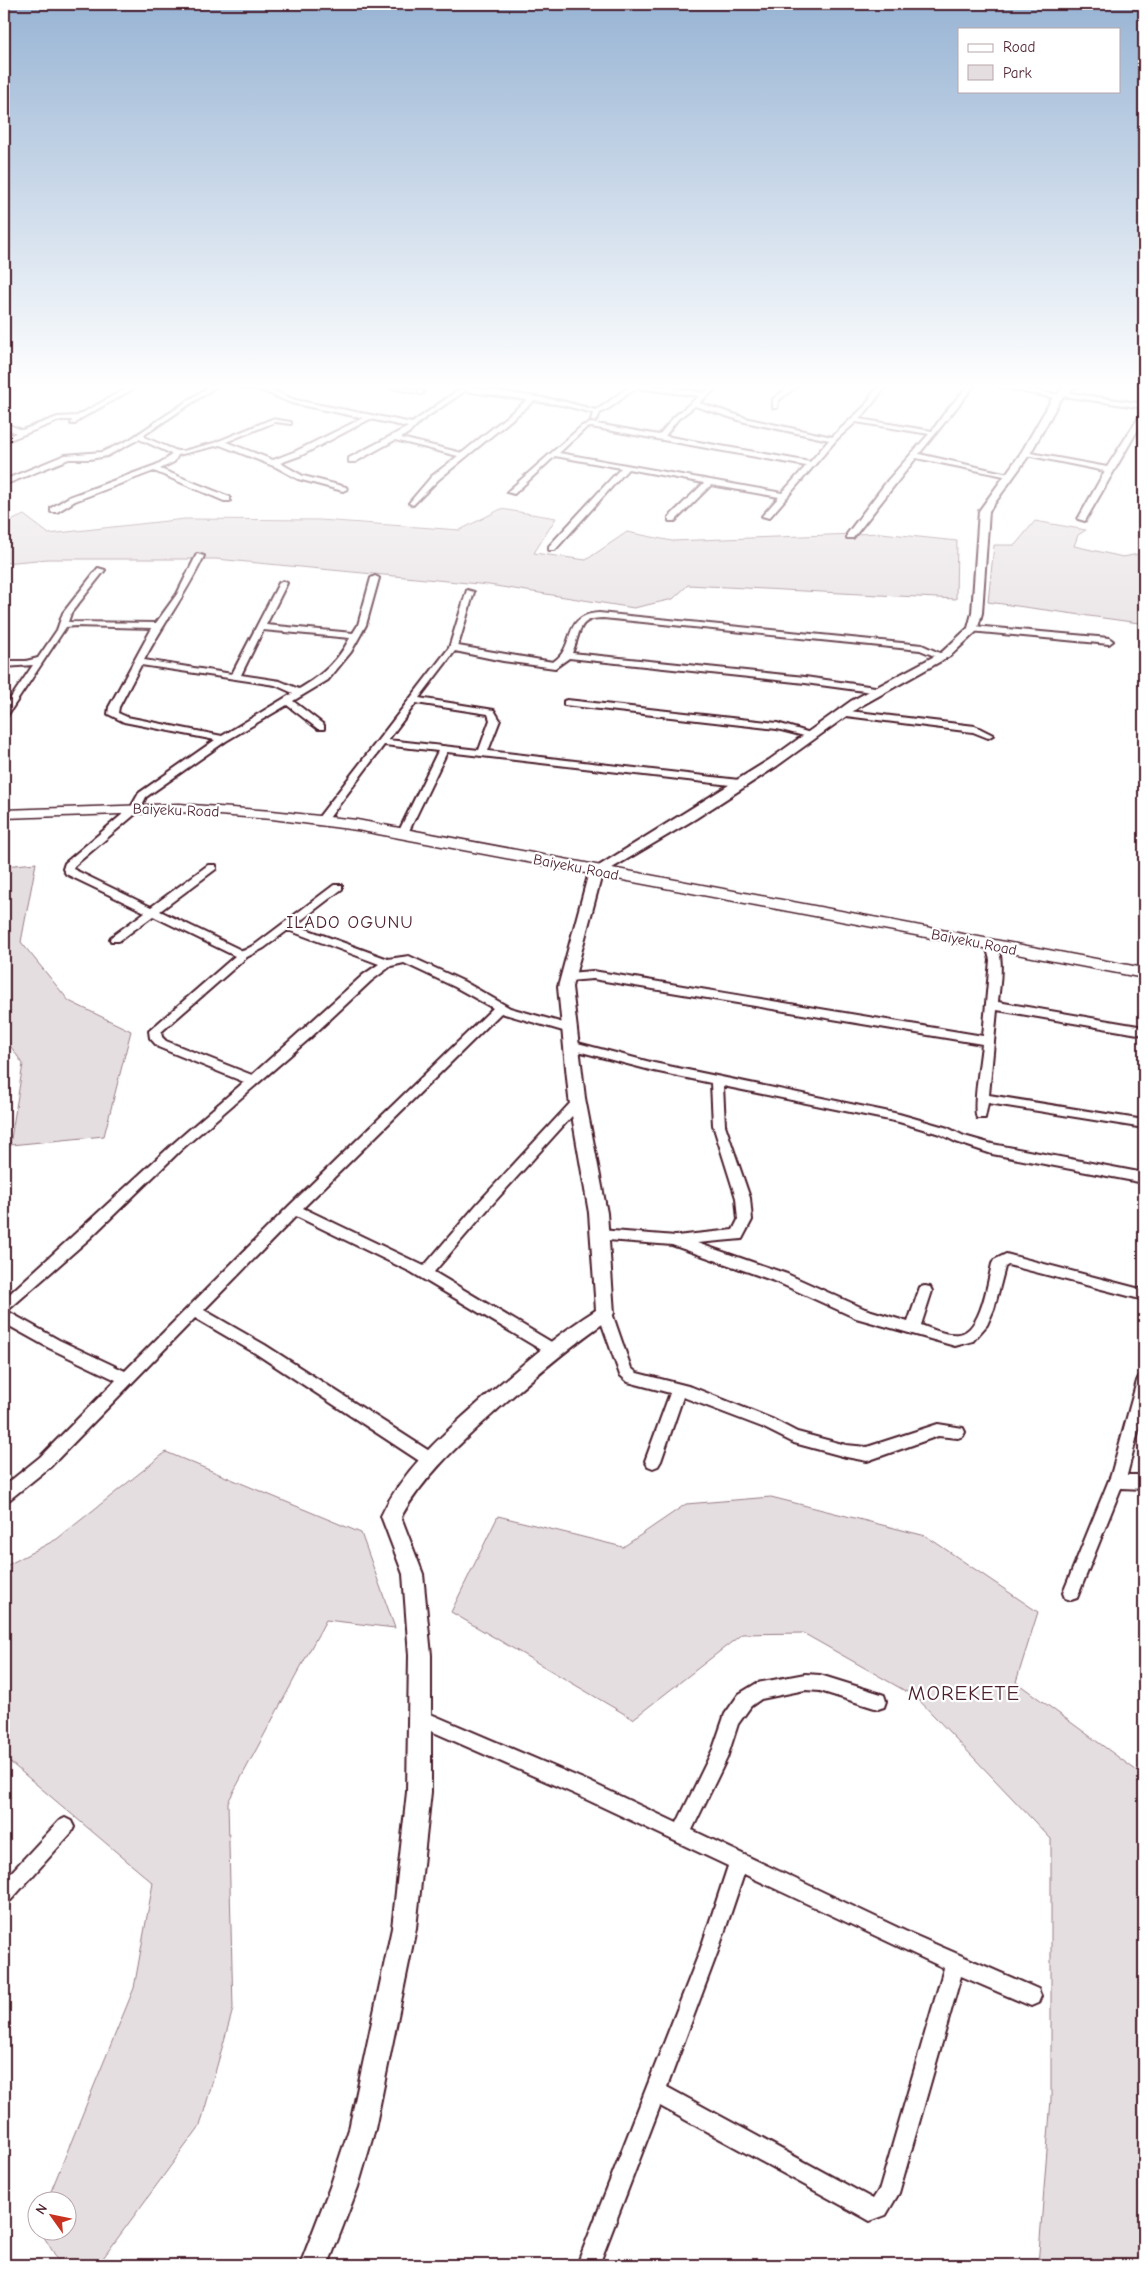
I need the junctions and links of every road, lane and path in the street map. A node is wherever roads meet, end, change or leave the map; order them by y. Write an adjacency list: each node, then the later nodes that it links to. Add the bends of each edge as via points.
1 (91, 492): 14 (street)
2 (210, 492): 12 (street)
3 (422, 492): 13 (street)
4 (603, 492): 19 (street)
5 (700, 492): 16 (street)
6 (763, 492): 11 (street)
7 (789, 492): 11 (street)
8 (885, 492): 18 (street)
9 (997, 492): 28 (street, via 984,511)
10 (1097, 492): 17 (street)
11 (785, 496): 15 (street)
12 (227, 499)
13 (413, 503)
14 (54, 510)
15 (766, 516)
16 (672, 519)
17 (1082, 519)
18 (850, 536)
19 (552, 548)
20 (200, 556): 26 (street, via 166,618)
21 (101, 570): 25 (street, via 67,613)
22 (375, 578): 29 (street, via 363,623)
23 (283, 583): 27 (street)
24 (470, 592): 31 (street)
25 (63, 625): 26 (street); 35 (street)
26 (158, 626): 36 (street)
27 (259, 627): 29 (street); 37 (street)
28 (973, 629): 30 (street); 33 (street)
29 (356, 636): 39 (street, via 325,678)
30 (1110, 641)
31 (453, 648): 32 (street, via 552,665); 41 (street)
32 (568, 655): 33 (street, via 574,632 581,622 590,616 610,616 922,648); 38 (street)
33 (942, 656): 38 (street)
34 (4, 664): 35 (street)
35 (37, 664): 44 (street)
36 (141, 665): 37 (street); 48 (street, via 114,707 116,717)
37 (235, 677): 39 (street, via 282,685)
38 (879, 690): 43 (street)
39 (300, 694): 40 (street)
40 (288, 700): 45 (street); 48 (street)
41 (414, 700): 49 (street); 51 (street, via 491,712 495,720)
42 (567, 703): 46 (street, via 777,726)
43 (841, 713): 46 (street); 47 (street, via 974,729)
44 (4, 714)
45 (321, 727)
46 (812, 735): 52 (street)
47 (988, 736)
48 (223, 739): 53 (street, via 142,795)
49 (382, 742): 50 (street); 55 (street)
50 (443, 751): 51 (street); 56 (street)
51 (482, 755): 52 (street)
52 (739, 783): 58 (street)
53 (135, 808): 54 (main road, Baiyeku Road); 55 (main road, Baiyeku Road, via 179,808); 60 (street, via 68,869)
54 (4, 814)
55 (322, 820): 56 (main road, Baiyeku Road)
56 (403, 834): 58 (main road, Baiyeku Road)
57 (212, 867): 60 (street)
58 (596, 872): 63 (main road, Baiyeku Road); 66 (street)
59 (338, 887): 61 (street)
60 (152, 911): 62 (street); 64 (street)
61 (287, 926): 64 (street); 65 (street)
62 (115, 939)
63 (998, 951): 67 (main road, Baiyeku Road); 68 (street)
64 (243, 954): 74 (street, via 155,1031 162,1044)
65 (387, 963): 69 (street, via 405,959 459,984); 74 (street)
66 (570, 970): 71 (street, via 565,988); 72 (street)
67 (1144, 974)
68 (992, 1005): 70 (street); 72 (street)
69 (500, 1008): 71 (street); 80 (street)
70 (1144, 1031)
71 (570, 1037): 73 (street, via 597,1051); 76 (street)
72 (988, 1041): 75 (street)
73 (718, 1080): 79 (street, via 899,1118 992,1149); 82 (street, via 719,1125 743,1198 746,1220 737,1236)
74 (254, 1081): 86 (street, via 186,1139)
75 (982, 1098): 77 (street); 78 (street)
76 (578, 1102): 81 (street); 83 (street)
77 (981, 1115)
78 (1144, 1124)
79 (1144, 1178)
80 (294, 1209): 83 (street); 87 (street)
81 (600, 1235): 82 (street); 88 (street)
82 (673, 1240): 90 (street, via 782,1278 860,1314)
83 (426, 1273): 91 (street)
84 (925, 1291): 90 (street)
85 (1144, 1295): 90 (street, via 1006,1259 999,1264 984,1317 975,1333 959,1340)
86 (4, 1307)
87 (193, 1310): 92 (street); 96 (street, via 260,1349)
88 (605, 1313): 91 (street); 94 (street, via 625,1371 633,1378)
89 (4, 1316): 92 (street)
90 (913, 1329)
91 (553, 1350): 96 (street, via 452,1439)
92 (128, 1379): 100 (street, via 45,1462)
93 (1144, 1381): 98 (street)
94 (678, 1390): 95 (street, via 767,1423 794,1437 846,1451 867,1454 938,1430); 97 (street)
95 (958, 1432)
96 (432, 1461): 103 (street, via 402,1494 391,1516 413,1574 420,1655)
97 (653, 1461)
98 (1117, 1481): 99 (street); 101 (street)
99 (1144, 1482)
100 (4, 1495)
101 (1071, 1593)
102 (878, 1701): 105 (street, via 820,1683 805,1682 757,1691 744,1700 731,1720 721,1752)
103 (419, 1717): 105 (street); 111 (street, via 419,1792 404,1928 362,2130)
104 (65, 1827): 107 (street)
105 (681, 1834): 106 (street)
106 (738, 1863): 108 (street); 110 (street, via 709,1951)
107 (4, 1893)
108 (954, 1965): 109 (street); 110 (street, via 889,2193 880,2208 870,2210)
109 (1031, 1996)
110 (655, 2092): 112 (street)
111 (314, 2265)
112 (588, 2265)

